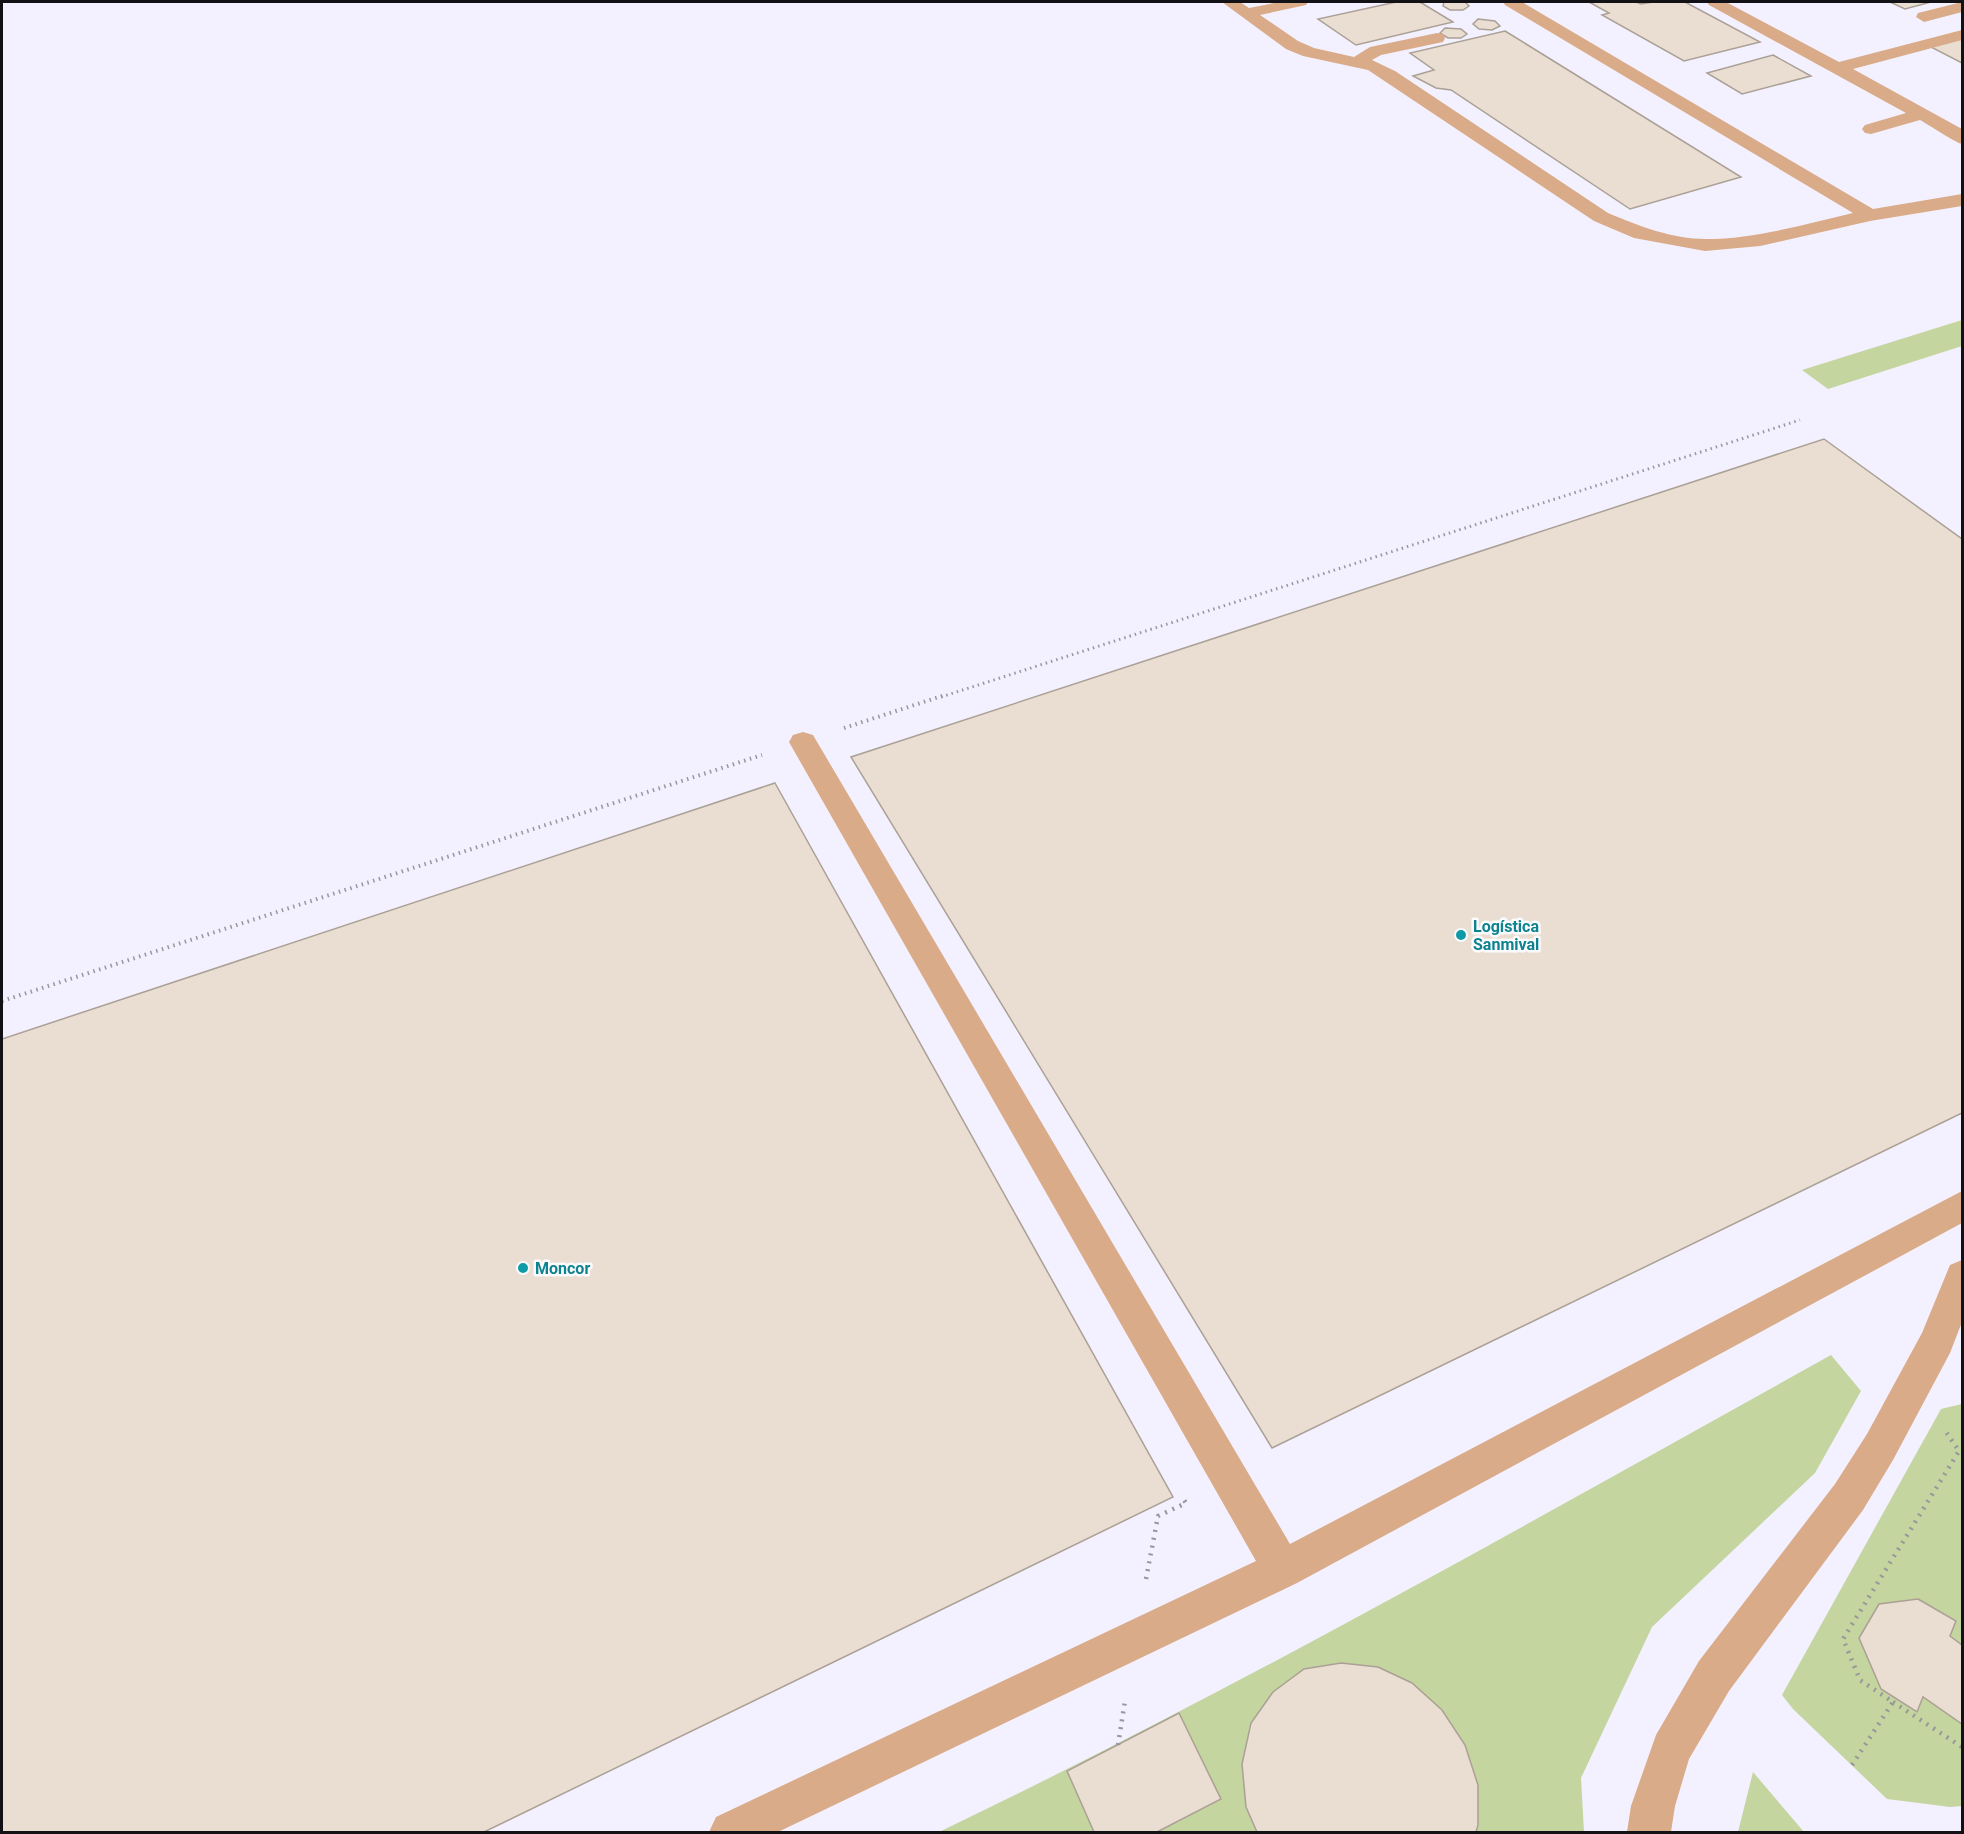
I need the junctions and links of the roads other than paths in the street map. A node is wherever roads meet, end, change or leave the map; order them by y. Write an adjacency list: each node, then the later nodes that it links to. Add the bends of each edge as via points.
1 (1230, 2): 6 (lane)
2 (1300, 2): 6 (lane)
3 (1511, 2): 16 (lane)
4 (1715, 2): 11 (lane)
5 (1962, 7): 7 (lane)
6 (1247, 13): 10 (lane, via 1301,49)
7 (1924, 17)
8 (1962, 35): 11 (lane)
9 (1437, 38): 10 (lane, via 1376,51)
10 (1357, 62): 16 (lane, via 1389,75 1601,217 1641,234 1705,245 1760,240)
11 (1838, 68): 12 (lane)
12 (1922, 114): 13 (lane); 14 (lane)
13 (1871, 129)
14 (1962, 139)
15 (1962, 200): 16 (lane)
16 (1870, 215)
17 (803, 742): 20 (lane)
18 (1962, 1206): 20 (lane)
19 (1962, 1276): 22 (lane, via 1937,1341 1880,1448 1849,1497 1714,1676 1671,1750 1653,1806)
20 (1283, 1569): 21 (lane)
21 (731, 1833)
22 (1649, 1833)

